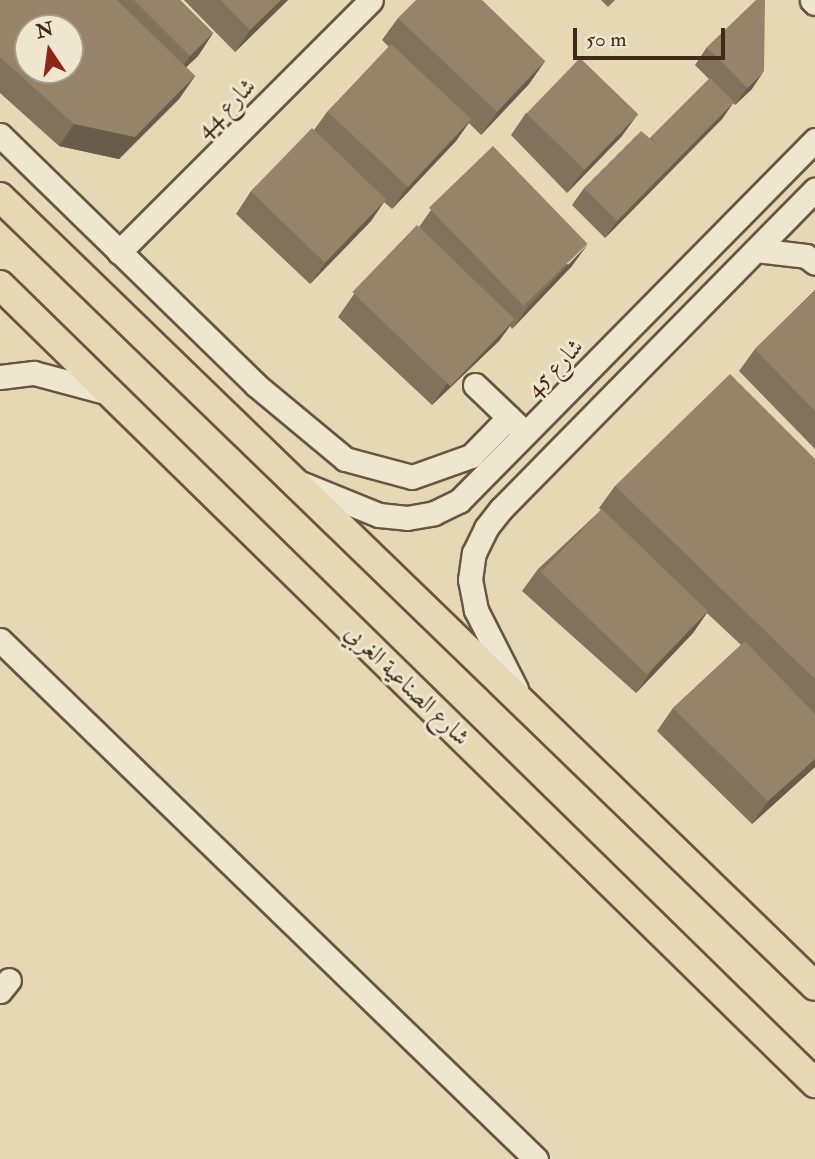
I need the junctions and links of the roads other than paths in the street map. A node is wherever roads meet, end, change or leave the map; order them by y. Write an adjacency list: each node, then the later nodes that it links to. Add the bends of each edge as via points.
1 (371, 0): 7 (street, شارع 44)
2 (0, 135): 7 (street)
3 (815, 140): 14 (street, شارع 45)
4 (815, 190): 6 (street)
5 (0, 197): 15 (main road)
6 (756, 250): 8 (street, via 806,256); 17 (street, via 486,528 474,553 470,580 476,610)
7 (119, 252): 13 (street, via 256,385 345,459 412,477 471,456)
8 (815, 263)
9 (0, 285): 12 (main road, شارع الصناعية الغربي)
10 (0, 377): 12 (street, via 34,373)
11 (475, 385): 13 (street)
12 (113, 394): 19 (main road, شارع الصناعية الغربي)
13 (509, 417): 14 (street)
14 (527, 434): 15 (street, شارع 45, via 459,501 434,513 407,518 379,514)
15 (288, 477): 17 (main road)
16 (0, 640): 20 (street)
17 (526, 707): 18 (main road)
18 (815, 986)
19 (815, 1083)
20 (536, 1159)

